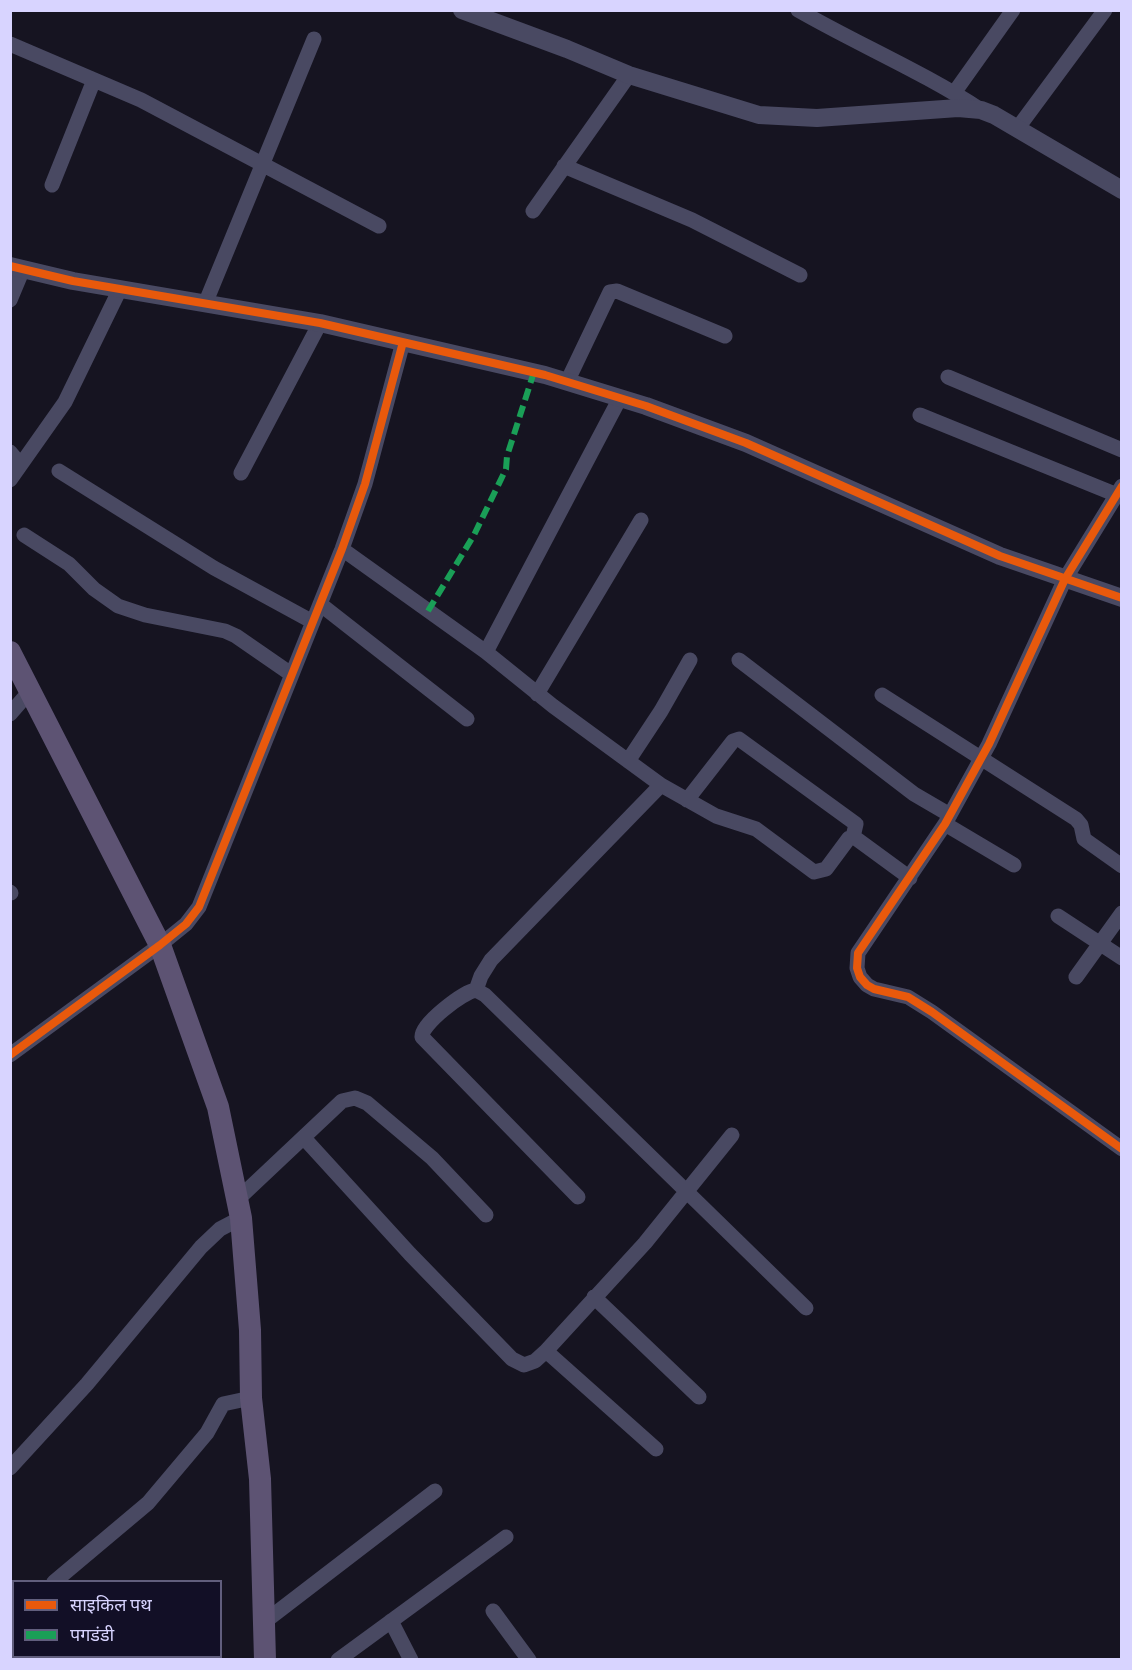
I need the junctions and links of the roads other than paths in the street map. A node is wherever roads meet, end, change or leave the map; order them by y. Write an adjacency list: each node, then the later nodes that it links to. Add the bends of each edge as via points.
1 (462, 10): 7 (street)
2 (798, 10): 9 (street)
3 (1013, 10): 9 (street)
4 (1105, 10): 11 (street)
5 (314, 39): 12 (street)
6 (10, 44): 8 (street)
7 (629, 75): 10 (street, via 736,110 784,118); 13 (street)
8 (94, 80): 12 (street, via 141,99); 14 (street)
9 (954, 93): 10 (street)
10 (981, 110): 11 (street)
11 (1017, 129): 15 (street)
12 (263, 163): 17 (street); 22 (street)
13 (564, 166): 16 (street); 19 (street, via 692,220)
14 (52, 185)
15 (1122, 190)
16 (533, 211)
17 (379, 226)
18 (17, 267): 20 (street); 21 (street)
19 (800, 275)
20 (120, 289): 22 (street); 31 (street, via 65,402)
21 (10, 300)
22 (205, 304): 23 (street)
23 (320, 323): 25 (street); 33 (street)
24 (725, 336): 27 (street, via 617,291 610,292)
25 (403, 342): 27 (street); 38 (street, via 365,484)
26 (948, 377): 30 (street)
27 (567, 382): 28 (street)
28 (620, 398): 39 (street, via 746,443 1000,556); 44 (street)
29 (920, 416): 35 (street)
30 (1122, 450)
31 (15, 458): 34 (street)
32 (59, 471): 42 (street, via 184,550)
33 (241, 472)
34 (10, 480)
35 (1120, 493): 39 (street)
36 (641, 520): 49 (street)
37 (24, 535): 47 (street, via 69,564 118,606 225,631)
38 (342, 549): 41 (street); 44 (street)
39 (1065, 579): 40 (street); 53 (street)
40 (1122, 598)
41 (320, 604): 42 (street); 52 (street)
42 (313, 622): 47 (street)
43 (10, 652): 48 (main road)
44 (486, 652): 49 (street)
45 (690, 660): 54 (street)
46 (739, 660): 57 (street)
47 (291, 674): 65 (street, via 199,907 186,924)
48 (30, 691): 51 (street); 65 (main road)
49 (537, 694): 54 (street)
50 (882, 695): 53 (street)
51 (10, 714)
52 (466, 719)
53 (980, 759): 57 (street); 60 (street, via 1076,819 1084,839)
54 (628, 761): 55 (street)
55 (661, 785): 56 (street); 68 (street, via 491,960)
56 (687, 800): 58 (street, via 716,816 756,830 816,872 825,869); 58 (street, via 733,741 739,739 856,824)
57 (948, 819): 59 (street); 61 (street)
58 (853, 837): 61 (street)
59 (1014, 865)
60 (1122, 866)
61 (910, 878): 72 (street, via 858,953 860,977 874,989 908,997 932,1012)
62 (1122, 913): 64 (street)
63 (1058, 916): 64 (street)
64 (1101, 944): 66 (street); 67 (street)
65 (160, 945): 69 (street); 75 (main road, via 218,1107)
66 (1122, 958)
67 (1076, 977)
68 (476, 990): 73 (street); 74 (street, via 426,1025 422,1037)
69 (10, 1055)
70 (732, 1136): 73 (street)
71 (304, 1138): 75 (street); 76 (street, via 342,1101 361,1100 432,1158); 79 (street, via 516,1363 527,1365)
72 (1122, 1149)
73 (686, 1192): 77 (street); 78 (street)
74 (578, 1197)
75 (239, 1209): 81 (main road, via 250,1330); 83 (street, via 201,1247 80,1392)
76 (486, 1215)
77 (594, 1297): 79 (street); 80 (street)
78 (806, 1308)
79 (546, 1351): 82 (street)
80 (699, 1397)
81 (251, 1398): 86 (street, via 223,1404 207,1433 148,1503); 89 (main road, via 260,1479)
82 (656, 1449)
83 (10, 1468)
84 (435, 1491): 89 (street)
85 (506, 1537): 88 (street)
86 (55, 1580)
87 (493, 1611): 93 (street)
88 (391, 1621): 91 (street); 92 (street)
89 (263, 1623): 90 (main road)
90 (265, 1659)
91 (338, 1659)
92 (411, 1659)
93 (529, 1659)

